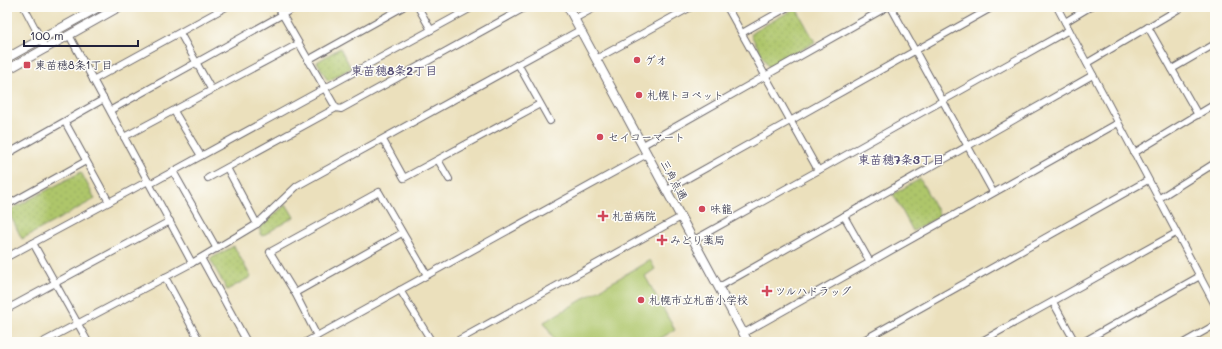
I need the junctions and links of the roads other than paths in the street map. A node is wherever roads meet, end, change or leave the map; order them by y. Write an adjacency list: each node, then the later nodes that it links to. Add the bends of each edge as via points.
1 (24, 7): 32 (street)
2 (99, 7): 32 (street)
3 (119, 7): 31 (street)
4 (226, 7): 29 (street)
5 (278, 7): 22 (street)
6 (296, 7): 22 (street)
7 (403, 7): 39 (street)
8 (418, 7): 26 (street)
9 (473, 7): 26 (street)
10 (526, 7): 54 (street, via 341,109)
11 (568, 7): 23 (street, 三角点通)
12 (596, 7): 23 (street)
13 (690, 7): 38 (street)
14 (727, 7): 30 (street)
15 (788, 7): 30 (street)
16 (887, 7): 45 (street)
17 (891, 7): 36 (street)
18 (993, 7): 36 (street)
19 (1057, 7): 24 (street)
20 (1090, 7): 24 (street)
21 (1182, 7): 25 (street)
22 (283, 14): 33 (street); 40 (street)
23 (574, 19): 27 (street, 三角点通)
24 (1065, 22): 28 (street)
25 (1148, 27): 41 (street); 43 (street)
26 (431, 30): 48 (street)
27 (580, 30): 38 (street, 三角点通); 42 (street)
28 (1069, 30): 41 (street); 51 (street)
29 (180, 33): 40 (street); 47 (street)
30 (742, 33): 45 (street)
31 (69, 35): 35 (street); 47 (street)
32 (41, 39): 35 (street); 37 (street)
33 (298, 44): 39 (street); 49 (street)
34 (1215, 44): 43 (street)
35 (46, 49): 44 (street)
36 (915, 50): 51 (street); 58 (street)
37 (7, 58)
38 (596, 59): 64 (street, 三角点通)
39 (308, 60): 48 (street)
40 (196, 62): 49 (street); 55 (street)
41 (1087, 63): 46 (street)
42 (518, 64): 52 (street); 63 (street)
43 (1172, 69): 57 (street)
44 (7, 70)
45 (766, 75): 58 (street); 64 (street)
46 (1093, 75): 61 (street); 65 (street)
47 (93, 80): 50 (street)
48 (325, 88): 54 (street); 69 (street)
49 (211, 89): 56 (street)
50 (104, 99): 55 (street); 60 (street)
51 (942, 100): 65 (street); 74 (street)
52 (540, 104): 59 (street); 70 (street)
53 (1215, 104): 57 (street)
54 (336, 108): 73 (street)
55 (110, 110): 62 (street)
56 (174, 111): 62 (street); 69 (street)
57 (1198, 115): 66 (street)
58 (791, 119): 74 (street); 80 (street)
59 (550, 121)
60 (65, 122): 67 (street); 71 (street)
61 (1118, 123): 66 (street); 81 (street)
62 (124, 137): 79 (street)
63 (383, 140): 70 (street, via 404,178); 88 (street, via 297,186)
64 (642, 145): 68 (street, 三角点通)
65 (968, 145): 81 (street); 85 (street)
66 (1134, 153): 78 (street)
67 (7, 154)
68 (647, 154): 80 (street, 三角点通); 98 (street)
69 (201, 156): 75 (street)
70 (438, 160): 77 (street)
71 (86, 161): 83 (street); 84 (street)
72 (1215, 163): 82 (street)
73 (227, 168): 76 (street); 88 (street)
74 (818, 170): 91 (street)
75 (173, 171): 79 (street); 93 (street)
76 (208, 178)
77 (449, 179)
78 (1148, 180): 82 (street); 120 (street)
79 (149, 182): 83 (street); 87 (street)
80 (667, 190): 86 (street, 三角点通)
81 (993, 192): 96 (street)
82 (1158, 199): 90 (street)
83 (109, 202): 92 (street)
84 (7, 205)
85 (844, 216): 96 (street); 102 (street)
86 (681, 217): 91 (street, 三角点通); 118 (street)
87 (170, 220): 97 (street); 101 (street)
88 (256, 224): 93 (street)
89 (402, 232): 98 (street); 104 (street); 104 (street, via 380,192 270,252)
90 (1176, 233): 99 (street); 105 (street)
91 (694, 240): 102 (street, 三角点通)
92 (33, 243): 94 (street); 101 (street)
93 (217, 249): 95 (street)
94 (7, 257)
95 (201, 258): 97 (street); 116 (street)
96 (870, 262): 110 (street)
97 (192, 263): 100 (street)
98 (427, 276): 103 (street)
99 (1200, 276): 106 (street); 123 (street)
100 (165, 277): 108 (street); 115 (street)
101 (56, 284): 107 (street); 108 (street)
102 (719, 287): 110 (street, 三角点通)
103 (400, 290): 111 (street); 117 (street)
104 (295, 293): 111 (street)
105 (1053, 302): 121 (street); 122 (street)
106 (1215, 305)
107 (7, 310)
108 (78, 323): 113 (street); 114 (street)
109 (1215, 325): 124 (street)
110 (744, 333): 119 (street, 三角点通)
111 (317, 336): 112 (street)
112 (309, 341)
113 (43, 342)
114 (88, 342)
115 (200, 342)
116 (247, 342)
117 (432, 342)
118 (455, 342)
119 (748, 342)
120 (860, 342)
121 (980, 342)
122 (1075, 342)
123 (1084, 342)
124 (1185, 342)

